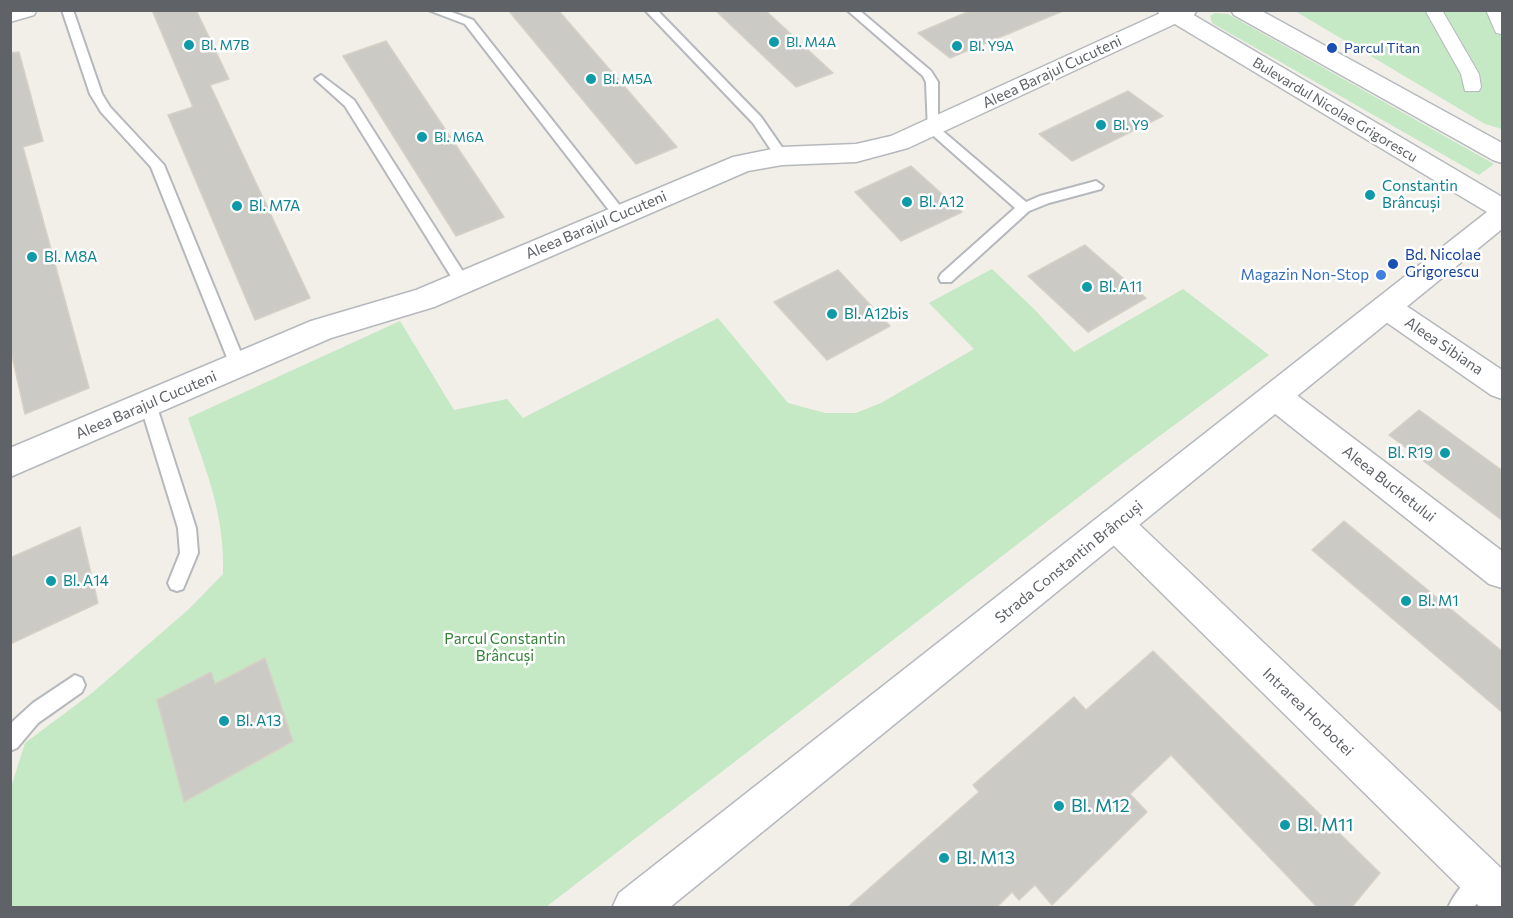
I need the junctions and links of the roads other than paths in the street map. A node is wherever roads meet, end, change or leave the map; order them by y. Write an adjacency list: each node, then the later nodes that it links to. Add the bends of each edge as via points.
1 (26, 10): 10 (street)
2 (67, 10): 25 (lane, via 96,94 157,165)
3 (434, 10): 20 (lane, via 468,22)
4 (650, 10): 16 (lane, via 757,120)
5 (852, 10): 14 (lane, via 927,74 932,82)
6 (1242, 10): 15 (street)
7 (1433, 10): 13 (street, via 1470,74)
8 (1494, 10): 11 (street)
9 (1176, 12): 14 (street, Aleea Barajul Cucuteni); 19 (street, Bulevardul Nicolae Grigorescu)
10 (10, 15)
11 (1503, 29)
12 (321, 79): 23 (lane, via 350,104)
13 (1472, 87)
14 (932, 128): 16 (street, Aleea Barajul Cucuteni, via 856,153); 18 (lane)
15 (1503, 154)
16 (782, 156): 20 (street, Aleea Barajul Cucuteni, via 742,163)
17 (1096, 186): 18 (lane)
18 (1024, 208): 22 (lane)
19 (1503, 208)
20 (620, 215): 23 (street, Aleea Barajul Cucuteni)
21 (1503, 215): 24 (street, Strada Constantin Brâncuși)
22 (946, 278)
23 (462, 282): 25 (street, Aleea Barajul Cucuteni, via 404,305 322,329)
24 (1386, 307): 26 (street, Aleea Sibiana); 27 (street, Strada Constantin Brâncuși)
25 (238, 365): 28 (street, Aleea Barajul Cucuteni)
26 (1503, 386)
27 (1275, 396): 30 (street, Strada Constantin Brâncuși); 31 (street, Aleea Buchetului)
28 (148, 404): 29 (street, Aleea Barajul Cucuteni); 32 (lane, via 187,528 189,553)
29 (10, 463)
30 (1115, 524): 35 (street, Intrarea Horbotei); 36 (street, Strada Constantin Brâncuși)
31 (1503, 572)
32 (177, 584)
33 (75, 685): 34 (lane, via 40,710)
34 (10, 741)
35 (1481, 895)
36 (634, 908)

